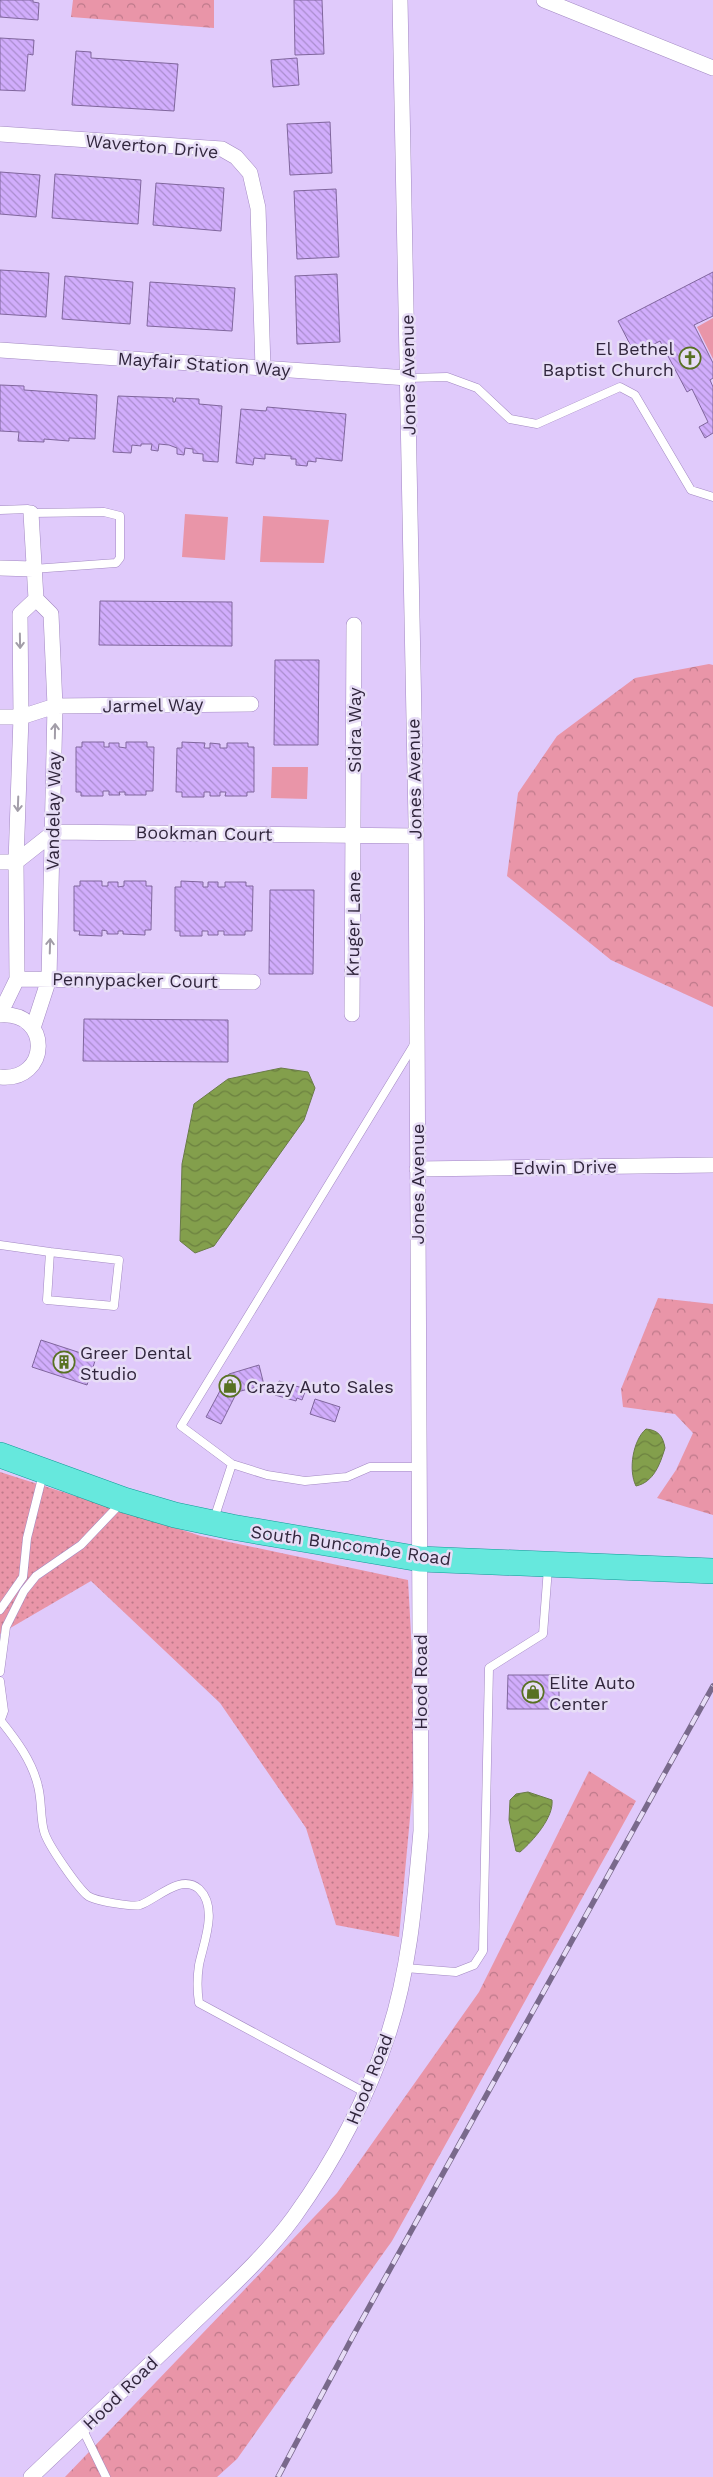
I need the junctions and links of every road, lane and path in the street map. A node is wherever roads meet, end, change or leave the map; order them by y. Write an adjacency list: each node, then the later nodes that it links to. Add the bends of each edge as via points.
1 (400, 0): 7 (street, Jones Avenue)
2 (544, 0): 3 (street)
3 (713, 68)
4 (0, 134): 6 (street, Waverton Drive, via 222,149 236,157 250,173 258,208)
5 (0, 350): 6 (street, Mayfair Station Way)
6 (263, 368): 7 (street, Mayfair Station Way)
7 (408, 378): 8 (lane, via 447,377 476,388 510,419 537,424 620,387 636,396 691,490); 21 (street, Jones Avenue)
8 (713, 497)
9 (0, 510): 10 (lane, via 28,509)
10 (31, 513): 12 (street); 12 (lane, via 104,512 120,516 120,558 116,563)
11 (0, 568): 12 (street)
12 (33, 569): 13 (street)
13 (36, 599): 16 (street, Vandelay Way, via 51,614); 18 (street, Vandelay Way, one-way to 18, via 20,614)
14 (354, 625): 20 (street, Sidra Way)
15 (251, 704): 16 (street, Jarmel Way)
16 (55, 706): 18 (street, Jarmel Way); 19 (street, Vandelay Way, one-way to 16)
17 (0, 717): 18 (street, Jarmel Way)
18 (21, 717): 23 (street, Vandelay Way, one-way to 23)
19 (54, 832): 20 (street, Bookman Court); 23 (street); 25 (street, Vandelay Way, one-way to 19)
20 (354, 834): 21 (street, Bookman Court); 28 (street, Kruger Lane)
21 (416, 836): 30 (street, Jones Avenue)
22 (0, 862): 23 (street)
23 (16, 862): 24 (street, Vandelay Way)
24 (17, 979): 25 (street, Pennypacker Court); 27 (street, Vandelay Way)
25 (49, 979): 26 (street, Pennypacker Court); 29 (street, Vandelay Way)
26 (253, 982)
27 (0, 1014): 29 (street, via 19,1016)
28 (352, 1014)
29 (33, 1028): 31 (street, via 39,1048 36,1058 22,1074)
30 (416, 1041): 33 (street, Jones Avenue); 37 (lane, via 181,1426)
31 (0, 1078)
32 (713, 1165): 33 (street, Edwin Drive)
33 (418, 1169): 38 (street, Jones Avenue)
34 (0, 1245): 35 (lane)
35 (50, 1252): 35 (lane, via 47,1300 114,1306 119,1260)
36 (0, 1455): 39 (main road, South Buncombe Road)
37 (232, 1464): 38 (lane, via 268,1475 305,1480 347,1477 370,1467); 41 (lane)
38 (419, 1467): 42 (street, Jones Avenue)
39 (44, 1472): 40 (main road, South Buncombe Road); 45 (lane, via 27,1538)
40 (124, 1500): 41 (main road, South Buncombe Road); 45 (lane, via 81,1545)
41 (212, 1523): 42 (main road, South Buncombe Road)
42 (420, 1559): 43 (main road, South Buncombe Road); 50 (street, Hood Road, via 421,1830)
43 (548, 1566): 44 (main road, South Buncombe Road); 50 (lane, via 543,1634 489,1668 483,1951 474,1965 456,1972)
44 (713, 1571)
45 (21, 1588): 46 (lane); 47 (lane, via 6,1627)
46 (0, 1610)
47 (0, 1672)
48 (0, 1682): 49 (lane, via 4,1711)
49 (1, 1721): 51 (lane, via 24,1751 38,1786 44,1832 69,1875 89,1897 139,1905 175,1887 188,1884 199,1890 208,1906 209,1928 199,1965 199,2003)
50 (405, 1968): 51 (street, Hood Road, via 389,2031)
51 (367, 2093): 52 (street, Hood Road, via 325,2172 293,2218 264,2252)
52 (82, 2428): 53 (street, Hood Road); 54 (lane)
53 (31, 2477)
54 (106, 2477)

